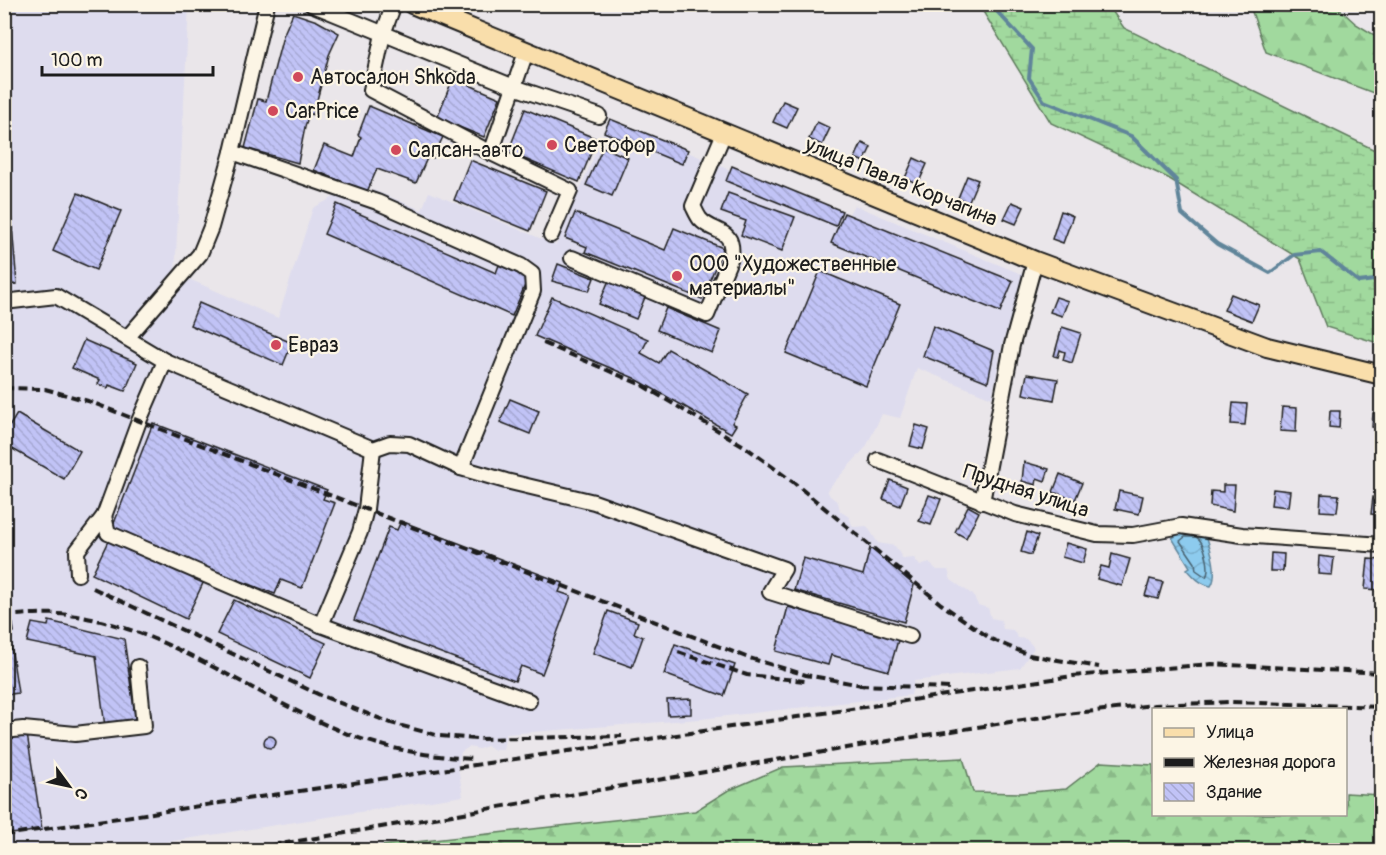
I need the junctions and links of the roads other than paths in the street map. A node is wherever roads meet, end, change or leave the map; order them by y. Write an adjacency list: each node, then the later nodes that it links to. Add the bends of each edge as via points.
1 (267, 4): 10 (street)
2 (311, 4): 5 (street)
3 (394, 4): 5 (street)
4 (412, 4): 6 (main road, улица Павла Корчагина)
5 (383, 34): 7 (street); 11 (street, via 371,90)
6 (526, 52): 7 (street); 9 (main road, улица Павла Корчагина)
7 (514, 87): 8 (street); 11 (street)
8 (599, 116)
9 (724, 133): 13 (street, via 693,206 701,220 727,236 731,247 707,315); 14 (main road, улица Павла Корчагина)
10 (232, 152): 16 (street, via 200,254); 21 (street, via 377,202 532,274 533,291)
11 (491, 153): 12 (street, via 570,191)
12 (551, 235)
13 (572, 258)
14 (1035, 261): 18 (main road, улица Павла Корчагина, via 1267,347); 22 (street, via 1012,345)
15 (4, 302): 16 (street, via 56,296)
16 (127, 338): 17 (street)
17 (165, 361): 19 (street); 23 (street)
18 (1382, 375)
19 (373, 449): 21 (street, via 390,443 409,444); 26 (street, via 360,532)
20 (878, 460): 22 (street, Прудная улица)
21 (461, 468): 27 (street, via 594,502 784,569 770,592)
22 (982, 502): 24 (street, Прудная улица, via 1034,520 1097,534 1133,535 1181,526 1242,535)
23 (104, 516): 25 (street, via 77,551); 26 (street, via 108,533)
24 (1382, 545)
25 (78, 574)
26 (321, 625): 29 (street)
27 (910, 636)
28 (138, 667): 30 (street, via 144,726 75,734)
29 (529, 701)
30 (4, 731)

